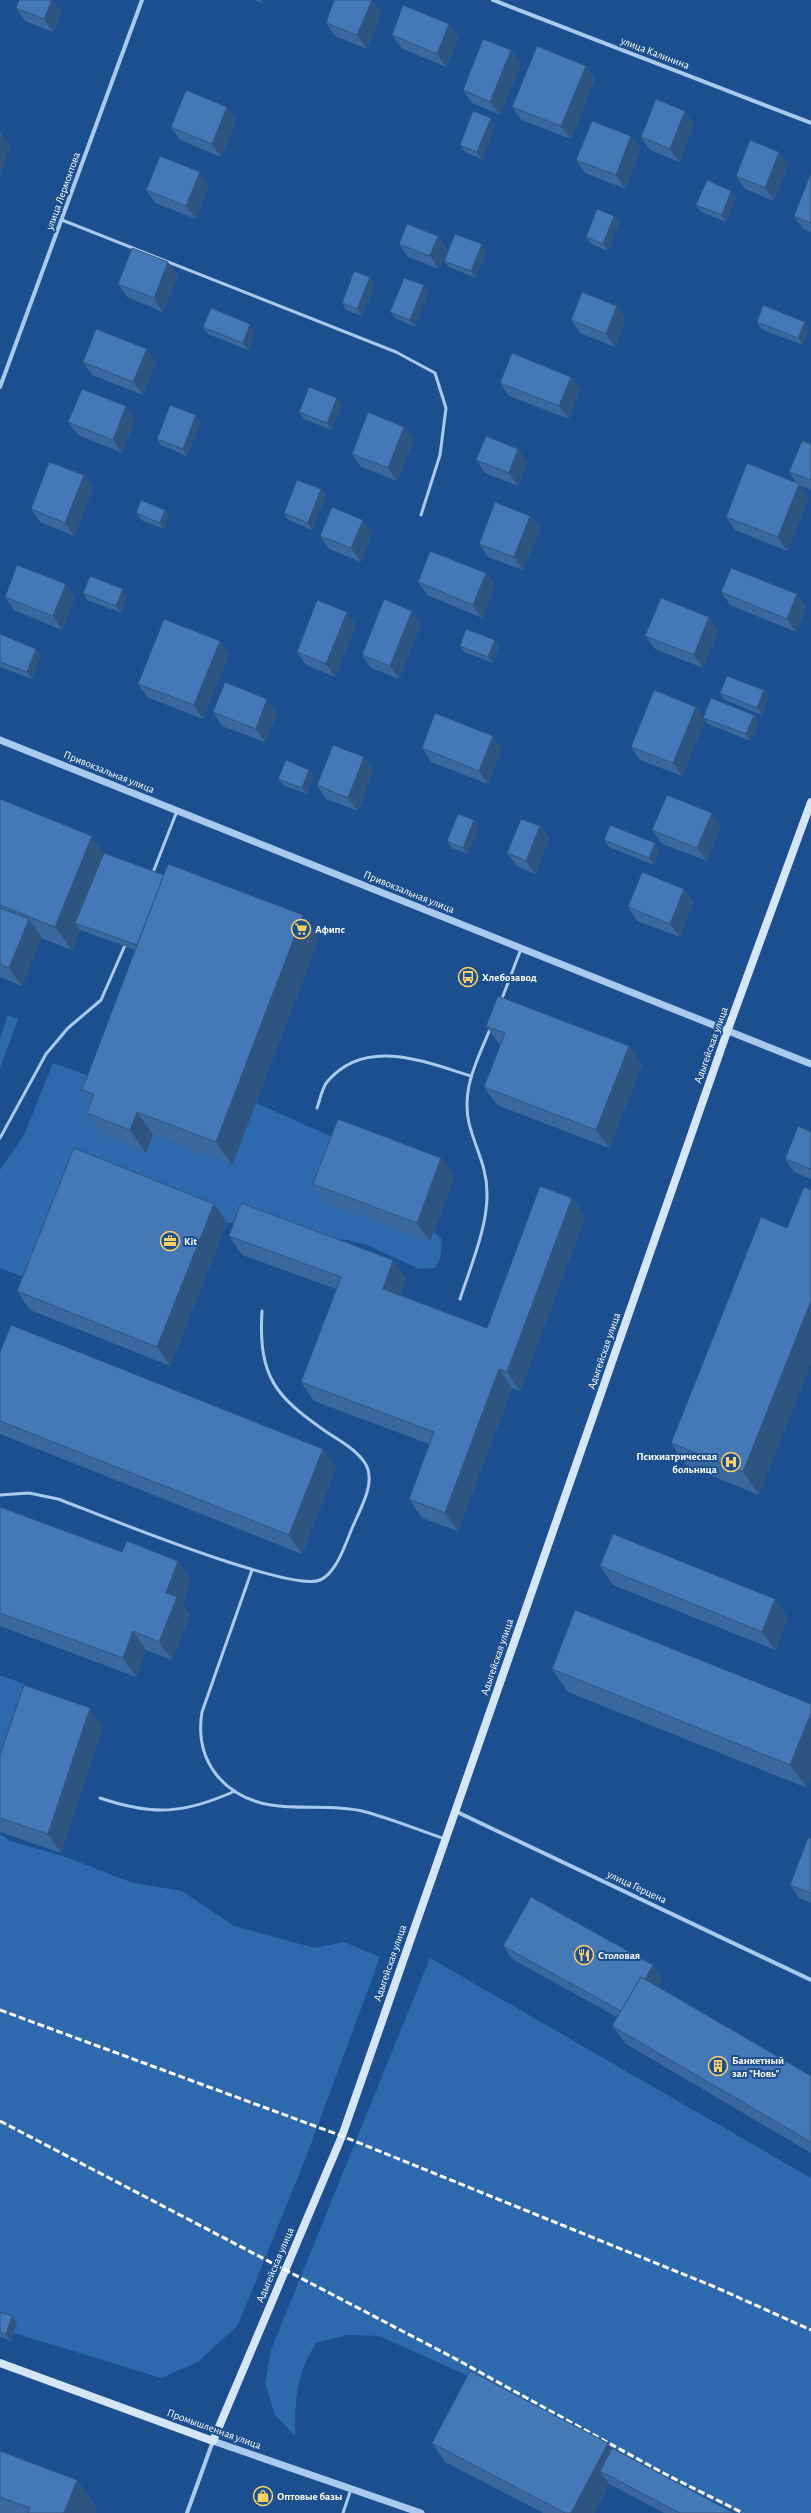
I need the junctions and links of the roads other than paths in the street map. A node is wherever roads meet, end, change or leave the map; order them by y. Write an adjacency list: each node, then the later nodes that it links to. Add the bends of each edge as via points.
1 (142, 0): 4 (street, улица Лермонтова)
2 (493, 0): 3 (street, улица Калинина)
3 (811, 123)
4 (62, 220): 5 (street, улица Лермонтова); 6 (lane, via 396,352 435,373 446,408 440,456)
5 (0, 387)
6 (421, 515)
7 (0, 740): 9 (street, Привокзальная улица)
8 (811, 802): 15 (main road, Адыгейская улица)
9 (177, 811): 10 (lane); 12 (street, Привокзальная улица)
10 (149, 882)
11 (128, 938): 19 (lane, via 115,973 101,1000 68,1028 46,1054)
12 (521, 949): 13 (lane); 15 (street, Привокзальная улица)
13 (500, 1003)
14 (492, 1024): 17 (lane)
15 (727, 1032): 16 (street, Привокзальная улица); 26 (main road, Адыгейская улица)
16 (811, 1064)
17 (471, 1076): 18 (lane, via 401,1055 370,1057 349,1064 327,1083); 20 (lane, via 466,1099 470,1124 486,1176 488,1195 484,1222)
18 (317, 1108)
19 (0, 1138)
20 (460, 1299)
21 (262, 1311): 23 (lane, via 260,1338 269,1374 279,1394 298,1412 351,1448 366,1464 369,1483 364,1500 332,1568 320,1580 304,1582)
22 (0, 1495): 23 (lane, via 29,1493 58,1499)
23 (252, 1570): 24 (lane, via 206,1699 199,1731 212,1770 226,1786)
24 (235, 1791): 25 (lane, via 205,1805 163,1811 132,1809); 27 (lane, via 249,1799 271,1805 328,1806 362,1811)
25 (100, 1798)
26 (455, 1811): 27 (main road, Адыгейская улица); 28 (street, улица Герцена)
27 (445, 1840): 30 (main road, Адыгейская улица, via 342,2136)
28 (811, 1980)
29 (0, 2363): 30 (main road, Промышленная улица)
30 (213, 2441): 31 (street, Промышленная улица); 32 (street, Адыгейская улица)
31 (352, 2489): 33 (lane); 34 (street, Промышленная улица)
32 (187, 2513)
33 (343, 2513)
34 (421, 2513)

